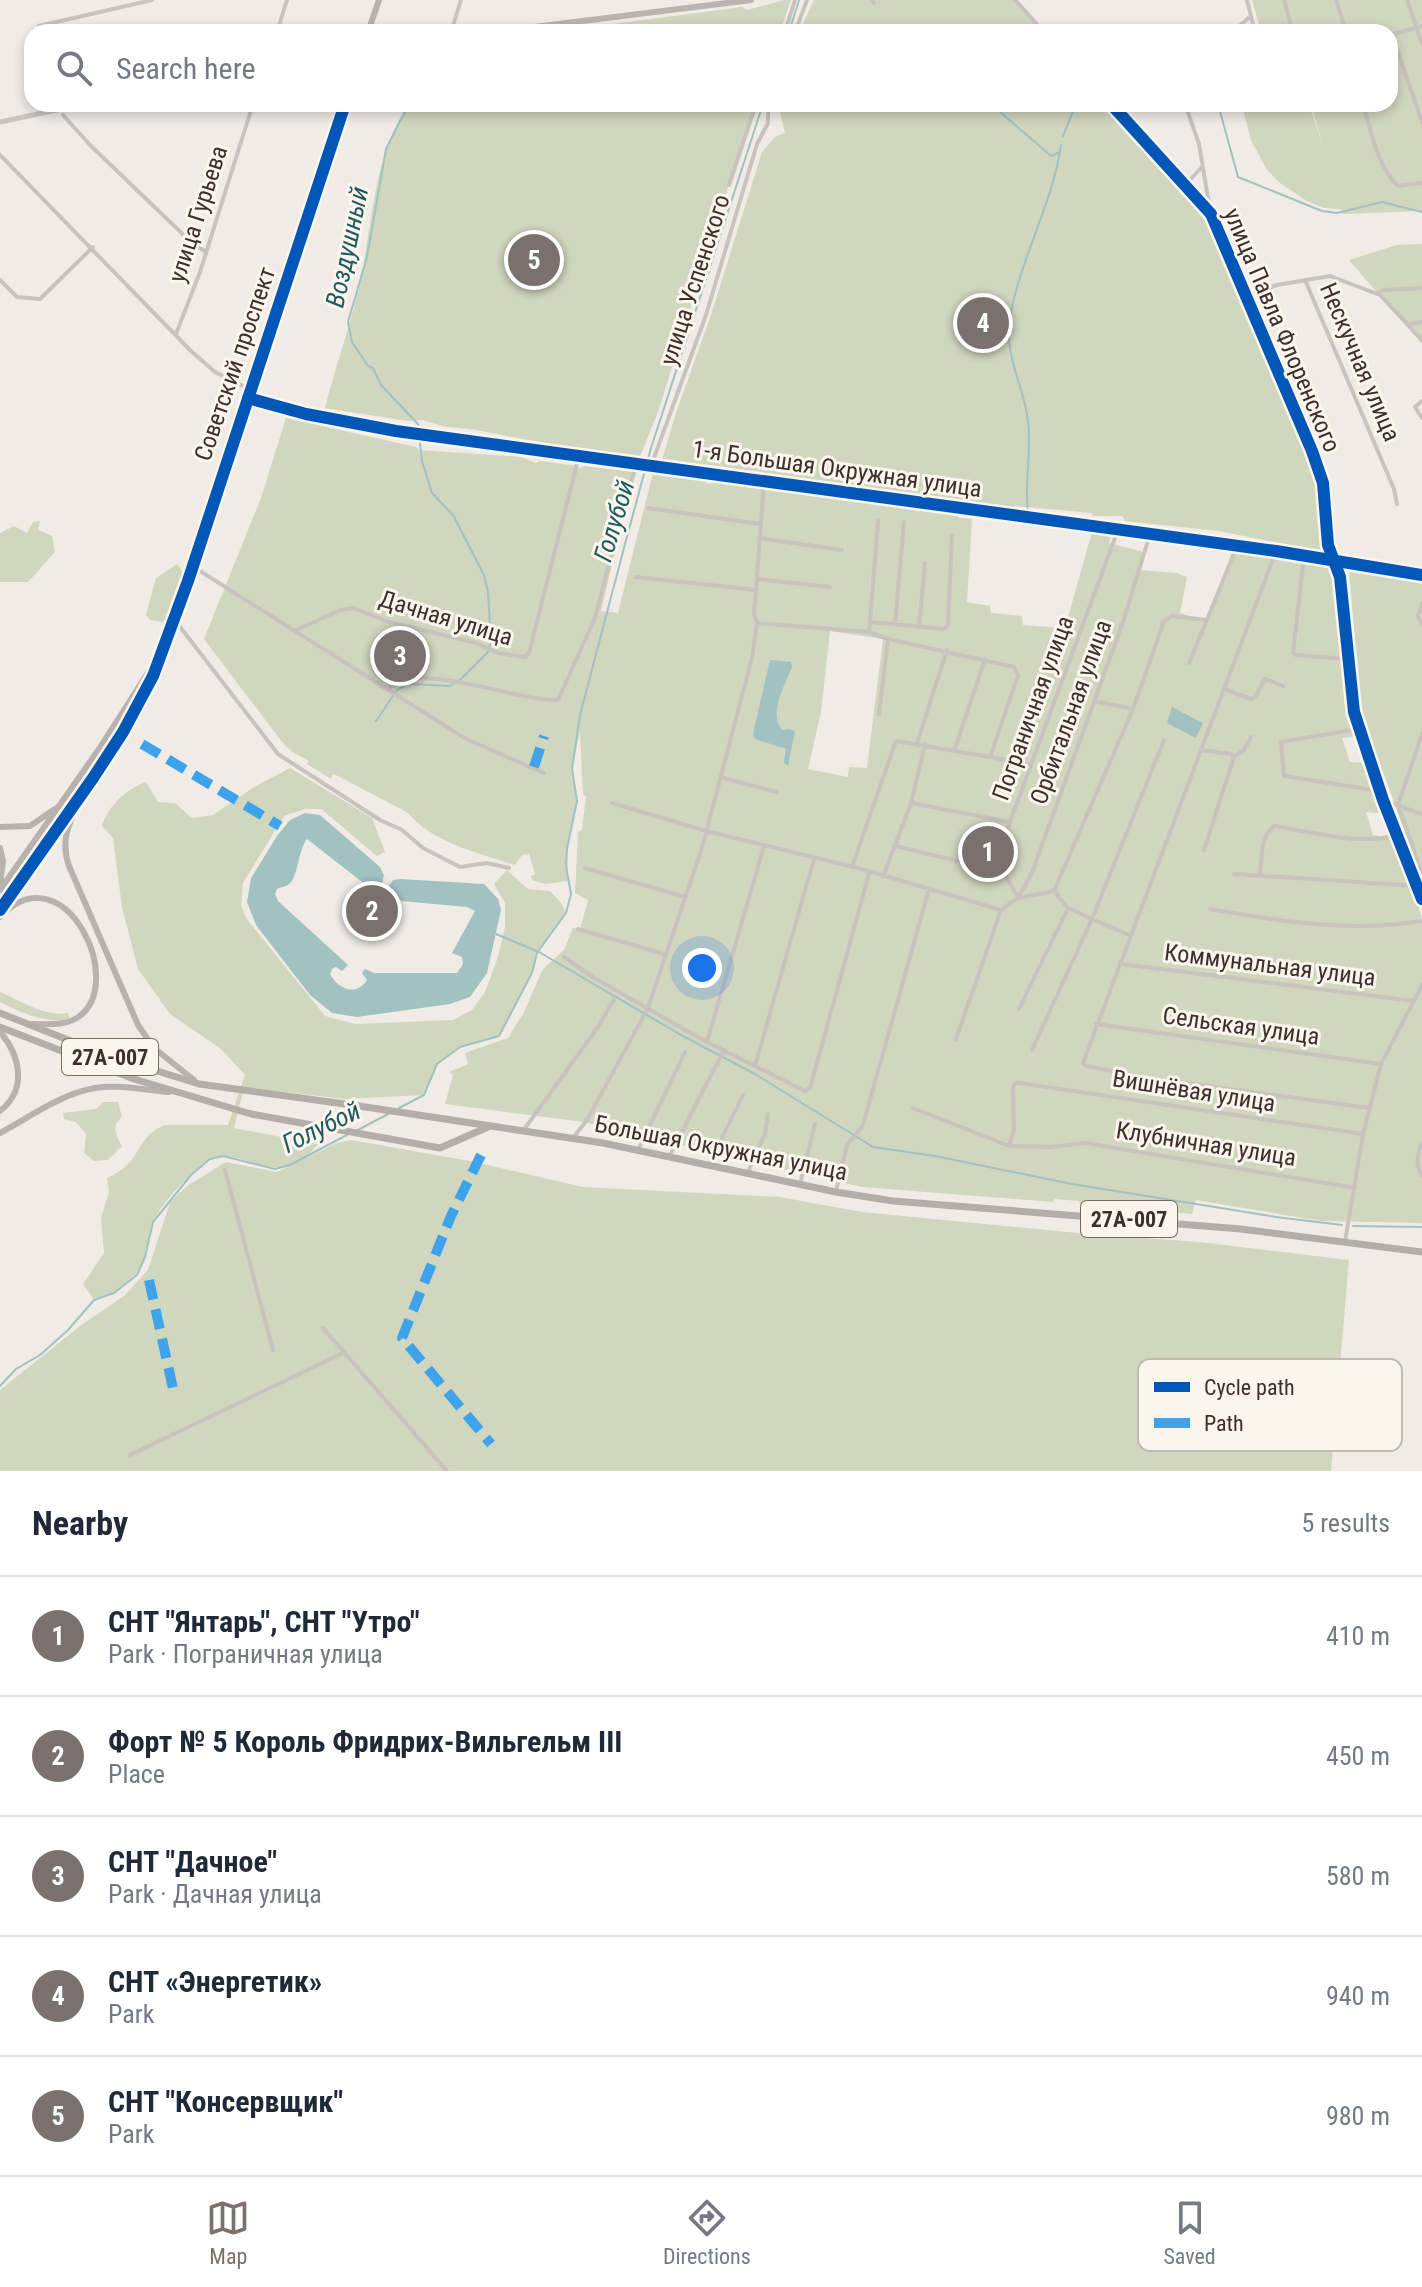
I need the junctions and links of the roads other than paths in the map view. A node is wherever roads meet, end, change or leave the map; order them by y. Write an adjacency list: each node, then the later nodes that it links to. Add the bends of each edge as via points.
1 (152, 0): 15 (street)
2 (287, 0): 16 (street)
3 (379, 0): 17 (main road)
4 (461, 0): 18 (street)
5 (751, 0): 13 (main road)
6 (795, 0): 20 (street)
7 (807, 0): 21 (street)
8 (1015, 0): 22 (street)
9 (1247, 0): 14 (street)
10 (1284, 0): 25 (street)
11 (1336, 0): 26 (street)
12 (1407, 0): 27 (street)
13 (722, 2): 19 (main road)
14 (1251, 16): 23 (street); 24 (street)
15 (48, 24)
16 (280, 24)
17 (371, 24)
18 (454, 24)
19 (555, 24)
20 (788, 24)
21 (798, 24)
22 (1037, 24)
23 (1242, 24)
24 (1253, 24)
25 (1291, 24)
26 (1344, 24)
27 (1419, 27): 28 (street); 29 (street)
28 (1398, 33)
29 (1422, 43)
30 (1398, 55): 41 (street)
31 (47, 112): 40 (street)
32 (250, 112): 49 (street, улица Гурьева)
33 (342, 112): 59 (main road, Советский проспект)
34 (753, 112): 46 (street)
35 (767, 112): 64 (street, улица Успенского, via 706,315)
36 (1118, 112): 45 (street, улица Павла Флоренского)
37 (1188, 112): 43 (street, улица Павла Флоренского)
38 (1366, 112): 44 (street, via 1394,182)
39 (63, 115): 49 (street)
40 (0, 122)
41 (1422, 122)
42 (0, 155): 48 (street)
43 (1202, 167): 45 (street); 47 (street, улица Павла Флоренского)
44 (1422, 183)
45 (1186, 184): 47 (street, улица Павла Флоренского)
46 (729, 185)
47 (1211, 214): 54 (street, улица Павла Флоренского)
48 (93, 247): 50 (street, via 40,299 17,297); 57 (street)
49 (206, 252): 57 (street, улица Гурьева)
50 (0, 280)
51 (1305, 280): 53 (street, via 1330,276); 54 (street); 66 (street, Нескучная улица)
52 (1422, 288): 53 (street)
53 (1377, 293): 56 (street)
54 (1246, 296): 79 (street, улица Павла Флоренского, via 1322,479)
55 (1422, 322): 56 (street)
56 (1407, 324): 58 (street)
57 (176, 334): 59 (street, via 215,372)
58 (1422, 340)
59 (250, 394): 62 (street, 1-я Большая Окружная улица, via 360,425); 81 (main road, Советский проспект)
60 (1422, 401): 61 (street, via 1415,407)
61 (1422, 418)
62 (579, 456): 63 (street, 1-я Большая Окружная улица); 95 (street, Дачная улица, via 525,657 353,608)
63 (640, 465): 64 (street, 1-я Большая Окружная улица); 104 (street, via 627,495 595,618 558,700 450,680 396,682)
64 (651, 466): 65 (street, 1-я Большая Окружная улица)
65 (764, 482): 70 (street); 71 (street, 1-я Большая Окружная улица)
66 (1397, 504)
67 (648, 508): 70 (street)
68 (878, 521): 90 (street)
69 (904, 522): 92 (street)
70 (760, 524): 74 (street)
71 (1118, 530): 72 (street, 1-я Большая Окружная улица); 120 (street, Пограничная улица)
72 (1150, 534): 75 (street, 1-я Большая Окружная улица); 106 (street, Орбитальная улица)
73 (952, 535): 94 (street, via 948,625 940,630)
74 (759, 538): 76 (street); 84 (street)
75 (1237, 546): 77 (street, 1-я Большая Окружная улица); 89 (street)
76 (842, 550)
77 (1276, 551): 78 (street, 1-я Большая Окружная улица); 105 (street)
78 (1304, 556): 79 (street, 1-я Большая Окружная улица); 101 (street, via 1293,653)
79 (1333, 560): 82 (street, 1-я Большая Окружная улица); 101 (street, улица Павла Флоренского, via 1340,577)
80 (925, 563): 94 (street)
81 (192, 566): 88 (main road, Советский проспект); 95 (street)
82 (1422, 575)
83 (636, 577): 86 (street)
84 (758, 579): 85 (street); 86 (street)
85 (830, 587)
86 (756, 590): 91 (street)
87 (1422, 603): 93 (street)
88 (174, 619): 97 (main road, Советский проспект); 143 (street, via 278,754 460,867 487,863)
89 (1207, 620): 102 (street); 107 (street, via 1167,617)
90 (870, 622): 92 (street); 96 (street)
91 (757, 623): 96 (street); 122 (street)
92 (895, 624): 94 (street)
93 (1422, 625)
94 (919, 627)
95 (296, 630): 104 (street)
96 (869, 632): 98 (street)
97 (167, 639): 123 (main road, Советский проспект, via 153,676); 126 (main road, Советский проспект)
98 (888, 639): 99 (street); 108 (street)
99 (947, 650): 100 (street); 113 (street)
100 (985, 658): 117 (street); 118 (street, via 1014,667 1018,676)
101 (1348, 659): 109 (street, улица Павла Флоренского)
102 (1189, 663)
103 (1283, 686): 105 (street, via 1265,679 1251,699)
104 (388, 689): 121 (street, via 466,739)
105 (1224, 689): 116 (street)
106 (1094, 701): 107 (street); 155 (street, Орбитальная улица, via 1032,873)
107 (1133, 709): 153 (street)
108 (879, 714)
109 (1360, 728): 124 (street, улица Павла Флоренского); 124 (street, via 1281,742 1284,776)
110 (1422, 734): 115 (street)
111 (1251, 737): 119 (street)
112 (1164, 740): 162 (street)
113 (917, 743): 114 (street); 142 (street, via 894,744)
114 (925, 744): 117 (street); 129 (street)
115 (1420, 747): 130 (street)
116 (1201, 750): 119 (street); 165 (street)
117 (954, 751): 118 (street)
118 (990, 757): 120 (street)
119 (1234, 757): 139 (street)
120 (1031, 765): 132 (street, Пограничная улица)
121 (544, 773)
122 (720, 777): 125 (street); 134 (street)
123 (93, 778): 159 (main road, Советский проспект); 185 (main road, via 70,820 66,857 138,1025 154,1048)
124 (1380, 791): 127 (street, улица Павла Флоренского)
125 (777, 792)
126 (67, 797): 133 (main road, via 30,826); 151 (main road, Советский проспект)
127 (1383, 800): 130 (street); 135 (street, улица Павла Флоренского)
128 (612, 803): 134 (street)
129 (911, 803): 132 (street); 137 (street)
130 (1398, 805): 131 (street); 147 (street)
131 (1422, 814)
132 (1010, 822): 155 (street, Пограничная улица, via 998,854)
133 (0, 827)
134 (706, 831): 136 (street); 154 (street)
135 (1397, 835): 148 (street, via 1363,839 1274,826 1267,831); 150 (street, улица Павла Флоренского)
136 (764, 846): 140 (street); 179 (street)
137 (895, 846): 141 (street); 149 (street)
138 (0, 848): 151 (main road)
139 (1204, 850)
140 (814, 859): 142 (street); 184 (street)
141 (962, 862)
142 (852, 867): 145 (street)
143 (509, 868)
144 (585, 868): 154 (street)
145 (869, 874): 149 (street); 184 (street, via 810,1088 800,1089)
146 (1234, 874): 148 (street)
147 (1422, 874)
148 (1260, 875): 150 (street)
149 (883, 877): 152 (street)
150 (1417, 886): 156 (street, улица Павла Флоренского)
151 (0, 887)
152 (929, 889): 160 (street); 208 (street, via 863,1125 847,1145)
153 (1054, 891): 155 (street); 157 (street)
154 (685, 897): 166 (street)
155 (1018, 898): 160 (street)
156 (1422, 899)
157 (1068, 908): 162 (street); 173 (street)
158 (1210, 909): 163 (street, via 1347,926)
159 (0, 910)
160 (1001, 910): 178 (street)
161 (0, 917): 175 (main road, via 31,899 52,900 76,919 95,964 95,995 79,1016 56,1024)
162 (1092, 919): 165 (street); 181 (street)
163 (1422, 921)
164 (578, 929): 166 (street)
165 (1131, 936): 168 (street)
166 (665, 954): 172 (street)
167 (564, 957): 172 (street)
168 (1121, 964): 171 (street, Коммунальная улица); 176 (street)
169 (1422, 985): 171 (street)
170 (614, 999): 194 (street)
171 (1414, 1001): 183 (street)
172 (648, 1008): 179 (street); 197 (street)
173 (1019, 1009)
174 (0, 1013): 175 (highway, 27А-007)
175 (23, 1023): 185 (highway, Большая Окружная улица / 27А-007)
176 (1096, 1024): 183 (street, Сельская улица); 189 (street, via 1083,1060 1086,1066)
177 (0, 1029): 186 (highway); 190 (main road, via 15,1055 18,1078 14,1096)
178 (956, 1039)
179 (707, 1042): 180 (street)
180 (724, 1050): 184 (street); 201 (street)
181 (1032, 1050)
182 (685, 1052): 200 (street)
183 (1381, 1064): 189 (street)
184 (755, 1066)
185 (199, 1084): 193 (highway, Большая Окружная улица / 27А-007)
186 (171, 1092): 193 (highway, via 251,1114 440,1148); 195 (main road, via 95,1088 66,1097)
187 (743, 1095): 202 (street)
188 (913, 1108): 199 (street)
189 (1369, 1108): 196 (street)
190 (0, 1111)
191 (768, 1114): 204 (street)
192 (815, 1124): 206 (street)
193 (490, 1126): 194 (highway, Большая Окружная улица / 27А-007)
194 (523, 1131): 197 (highway, Большая Окружная улица / 27А-007)
195 (0, 1133)
196 (1363, 1134): 199 (street, Вишнёвая улица, via 1015,1083); 207 (street)
197 (572, 1139): 200 (highway, Большая Окружная улица / 27А-007)
198 (1422, 1143): 205 (street, via 1417,1168)
199 (1009, 1146): 207 (street, Клубничная улица, via 1103,1146)
200 (638, 1150): 201 (highway, Большая Окружная улица / 27А-007)
201 (669, 1157): 202 (highway, Большая Окружная улица / 27А-007)
202 (709, 1165): 204 (highway, Большая Окружная улица / 27А-007)
203 (225, 1170): 212 (street)
204 (747, 1173): 206 (highway, Большая Окружная улица / 27А-007)
205 (1422, 1176)
206 (800, 1184): 208 (highway, Большая Окружная улица / 27А-007)
207 (1355, 1188): 209 (street)
208 (836, 1192): 209 (highway, Большая Окружная улица / 27А-007)
209 (1345, 1242): 210 (highway, Большая Окружная улица / 27А-007)
210 (1422, 1252)
211 (323, 1328): 213 (street)
212 (273, 1350)
213 (345, 1352): 214 (street); 215 (street)
214 (130, 1455)
215 (447, 1471)

